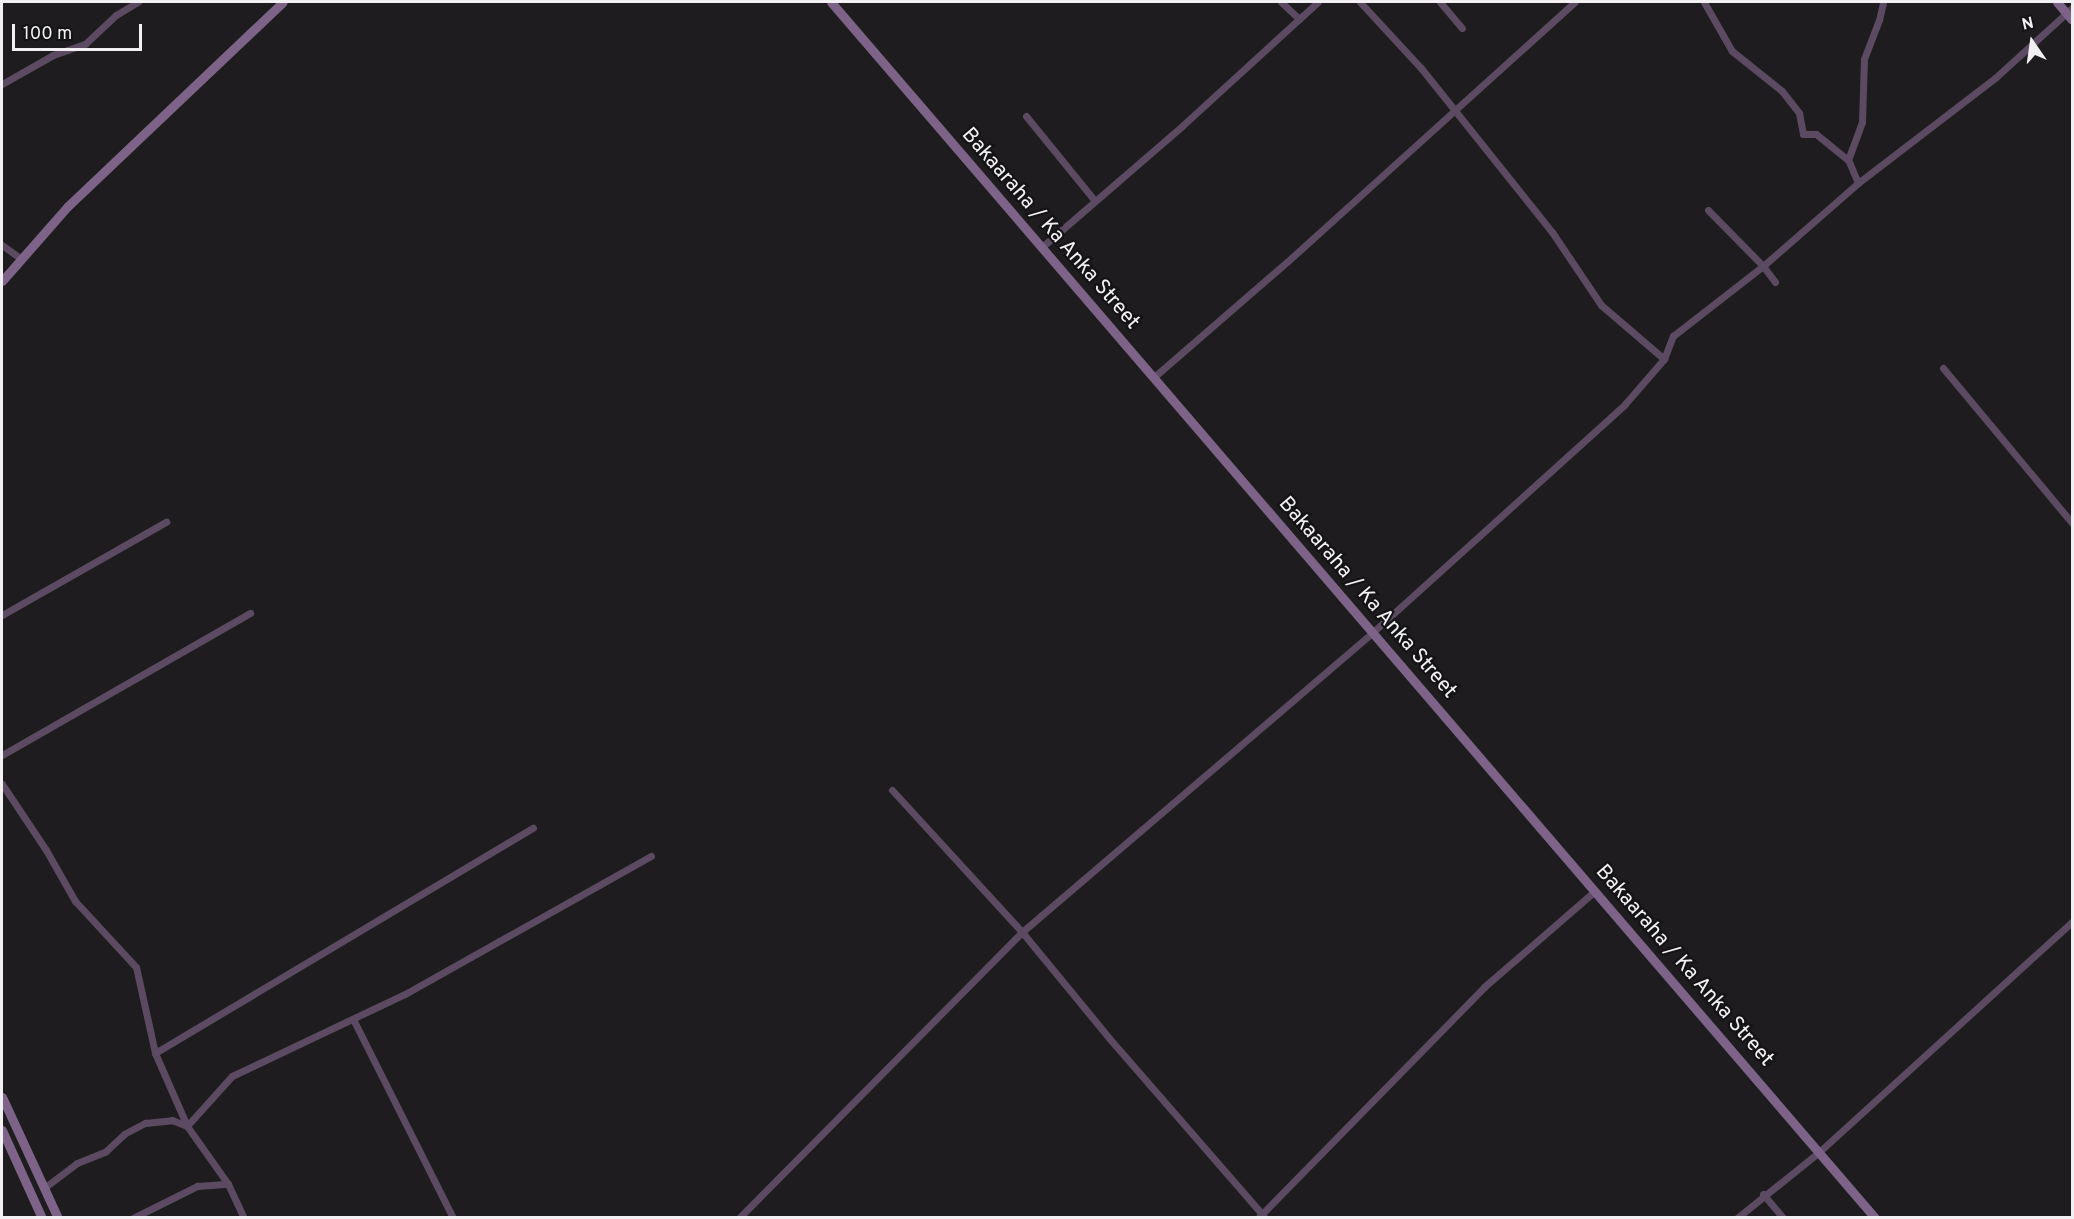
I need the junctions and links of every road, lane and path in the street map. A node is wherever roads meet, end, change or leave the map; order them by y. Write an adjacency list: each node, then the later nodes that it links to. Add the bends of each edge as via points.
1 (138, 2): 15 (street, via 116,15 85,44 52,55)
2 (283, 2): 24 (street, via 68,206)
3 (831, 2): 23 (street, Bakaaraha / Ka Anka Street)
4 (1281, 2): 13 (street)
5 (1318, 2): 13 (street)
6 (1360, 2): 16 (street, via 1421,68)
7 (1440, 2): 14 (street)
8 (1575, 2): 16 (street)
9 (1704, 2): 18 (street, via 1732,51 1782,91 1799,114 1803,134 1816,134)
10 (1883, 2): 18 (street, via 1864,59 1862,122)
11 (2057, 2): 12 (street)
12 (2071, 14): 19 (street)
13 (1299, 19): 20 (street)
14 (1462, 28)
15 (2, 84)
16 (1454, 111): 28 (street, via 1552,232 1601,305); 30 (street)
17 (1026, 116): 20 (street)
18 (1848, 160): 19 (street)
19 (1858, 183): 25 (street)
20 (1095, 201): 23 (street)
21 (1708, 210): 25 (street)
22 (2, 245): 24 (street)
23 (1042, 247): 30 (street, Bakaaraha / Ka Anka Street)
24 (21, 260): 26 (street)
25 (1763, 266): 27 (street); 28 (street, via 1673,336)
26 (2, 281)
27 (1775, 282)
28 (1664, 359): 35 (street, via 1625,404)
29 (1943, 368): 32 (street)
30 (1154, 377): 35 (street, Bakaaraha / Ka Anka Street)
31 (166, 522): 34 (street)
32 (2073, 523)
33 (250, 613): 36 (street)
34 (2, 615)
35 (1372, 632): 41 (street, Bakaaraha / Ka Anka Street); 43 (street)
36 (2, 755)
37 (2, 784): 45 (street, via 75,901 136,967)
38 (892, 789): 43 (street)
39 (533, 828): 45 (street)
40 (651, 856): 44 (street, via 405,994)
41 (1595, 891): 49 (street, Bakaaraha / Ka Anka Street); 53 (street, via 1484,987)
42 (2073, 922): 49 (street)
43 (1022, 932): 53 (street); 59 (street)
44 (352, 1019): 47 (street, via 232,1076); 58 (street)
45 (155, 1053): 47 (street)
46 (2, 1097): 51 (street)
47 (187, 1126): 50 (street); 51 (street, via 172,1120 145,1123 124,1134 106,1151 77,1163)
48 (2, 1130): 54 (street)
49 (1819, 1152): 52 (street); 62 (street, Bakaaraha / Ka Anka Street)
50 (228, 1184): 56 (street, via 197,1186); 57 (street)
51 (44, 1188): 55 (street)
52 (1763, 1194): 60 (street); 61 (street)
53 (1262, 1216)
54 (42, 1218)
55 (58, 1218)
56 (133, 1218)
57 (244, 1218)
58 (453, 1218)
59 (740, 1218)
60 (1737, 1218)
61 (1783, 1218)
62 (1875, 1218)

